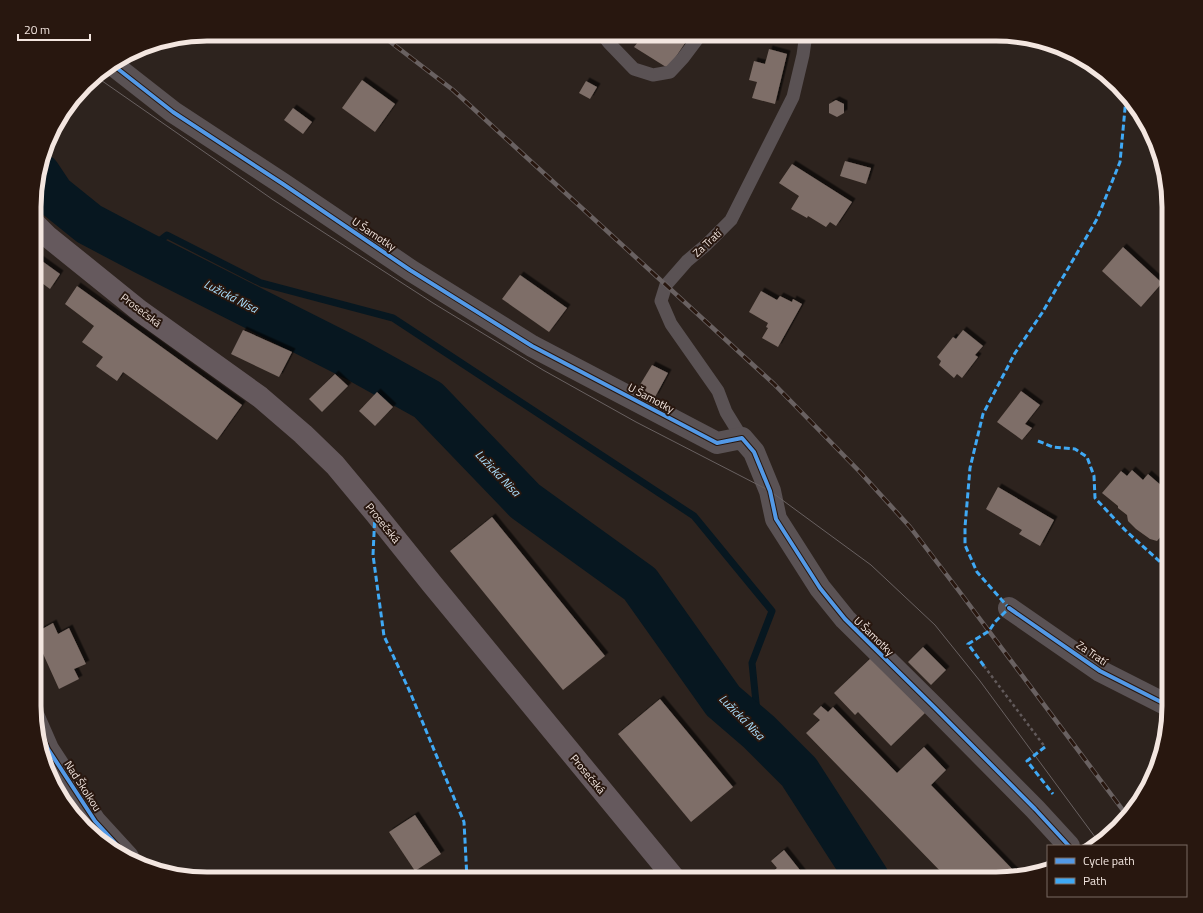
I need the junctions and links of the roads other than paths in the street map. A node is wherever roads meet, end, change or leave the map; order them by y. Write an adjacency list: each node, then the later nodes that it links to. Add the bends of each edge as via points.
1 (607, 41): 2 (lane, via 634,69 653,75 670,72)
2 (696, 41)
3 (805, 41): 6 (lane, Za Tratí, via 793,97 731,220 676,273 666,285 661,301 671,324 718,390 726,412)
4 (117, 68): 6 (street, U Šamotky, via 173,112 410,270 532,346 717,443)
5 (41, 230): 12 (main road, Prosečská, via 140,311 260,397 335,464)
6 (742, 438): 11 (street, U Šamotky, via 754,452 770,491 776,519 820,588 845,619 1030,803)
7 (1009, 608): 8 (street, Za Tratí, via 1100,671)
8 (1162, 702)
9 (45, 743): 10 (street, Nad Školkou, via 95,821)
10 (116, 845)
11 (1068, 845)
12 (670, 872)

